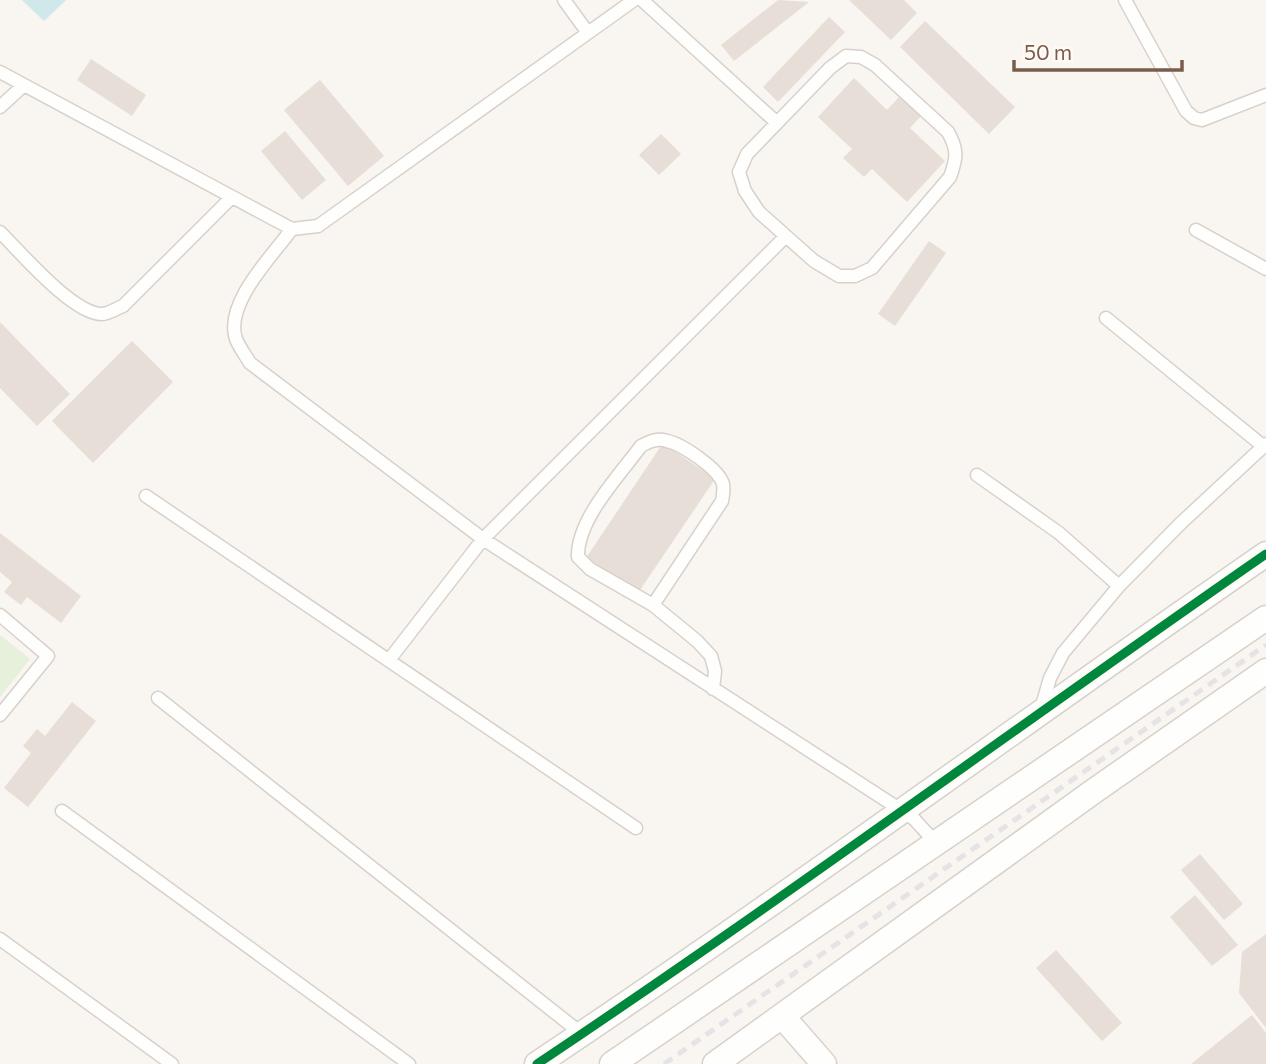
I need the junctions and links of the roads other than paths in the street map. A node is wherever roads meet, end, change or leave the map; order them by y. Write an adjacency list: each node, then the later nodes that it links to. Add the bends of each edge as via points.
1 (564, 0): 5 (lane)
2 (634, 0): 5 (lane)
3 (642, 0): 10 (lane)
4 (1126, 1): 8 (lane, via 1194,118 1202,120)
5 (588, 33): 12 (lane, via 318,226)
6 (0, 72): 7 (lane)
7 (24, 85): 9 (lane); 11 (lane)
8 (1266, 95)
9 (0, 107)
10 (776, 122): 15 (lane, via 747,154 739,172 759,212); 15 (lane, via 830,68 846,56 861,57 948,132 957,160 950,177 872,268 855,276 839,276)
11 (231, 198): 12 (lane); 14 (lane, via 123,306 104,314 68,299)
12 (292, 229): 21 (lane, via 240,300 236,339 250,363)
13 (1196, 230): 16 (lane)
14 (0, 232)
15 (786, 236): 21 (lane)
16 (1266, 269)
17 (1106, 318): 18 (lane)
18 (1265, 445): 23 (lane)
19 (977, 475): 23 (lane, via 1059,533)
20 (146, 496): 27 (lane)
21 (483, 538): 27 (lane); 29 (lane)
22 (1266, 554): 31 (street)
23 (1119, 586): 31 (lane, via 1063,653 1049,678)
24 (653, 605): 24 (lane, via 722,501 723,484 713,470 666,440 641,446 589,518 578,542 578,557 590,569); 29 (lane, via 711,656)
25 (0, 615): 32 (lane, via 48,656)
26 (1266, 618): 36 (street)
27 (389, 660): 35 (lane)
28 (1266, 671): 38 (street)
29 (713, 689): 34 (lane)
30 (158, 698): 39 (lane)
31 (1040, 712): 34 (street)
32 (0, 715)
33 (62, 811): 41 (lane)
34 (907, 814): 36 (lane); 39 (street)
35 (636, 828)
36 (933, 839): 43 (street)
37 (0, 939): 40 (lane)
38 (783, 1017): 44 (street); 45 (street)
39 (582, 1034): 42 (street)
40 (172, 1064)
41 (409, 1064)
42 (537, 1064)
43 (612, 1064)
44 (715, 1064)
45 (824, 1064)

